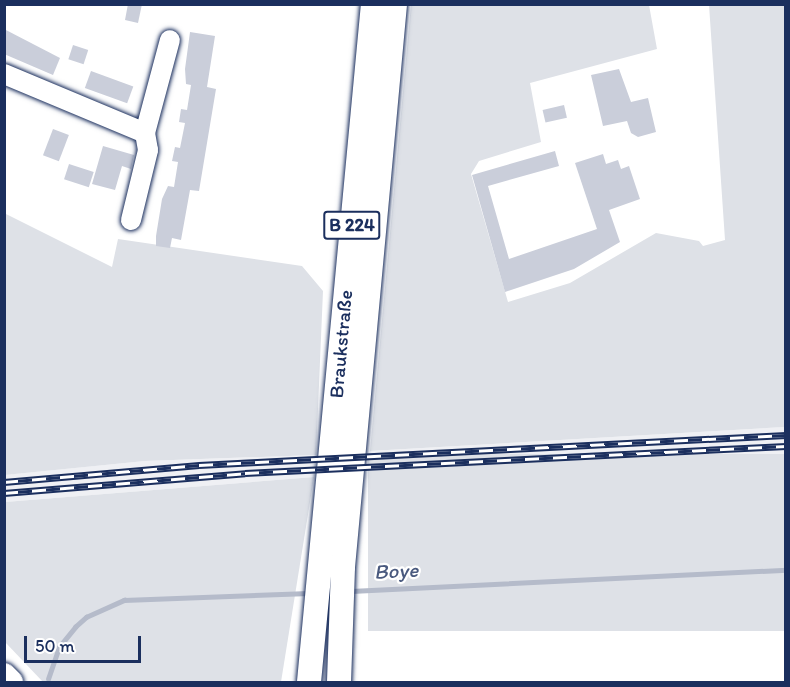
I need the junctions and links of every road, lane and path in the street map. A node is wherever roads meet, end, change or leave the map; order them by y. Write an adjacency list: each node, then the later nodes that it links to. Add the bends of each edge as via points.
1 (373, 4): 7 (main road, Braukstraße / B 224)
2 (395, 4): 7 (main road, Braukstraße / B 224)
3 (170, 40): 5 (street)
4 (4, 74): 5 (street)
5 (145, 133): 6 (street, via 148,150)
6 (131, 220)
7 (332, 566): 10 (main road, Braukstraße / B 224, via 316,614); 11 (main road, Braukstraße / B 224, via 340,615)
8 (4, 675): 9 (main road)
9 (11, 682)
10 (309, 682)
11 (339, 682)

